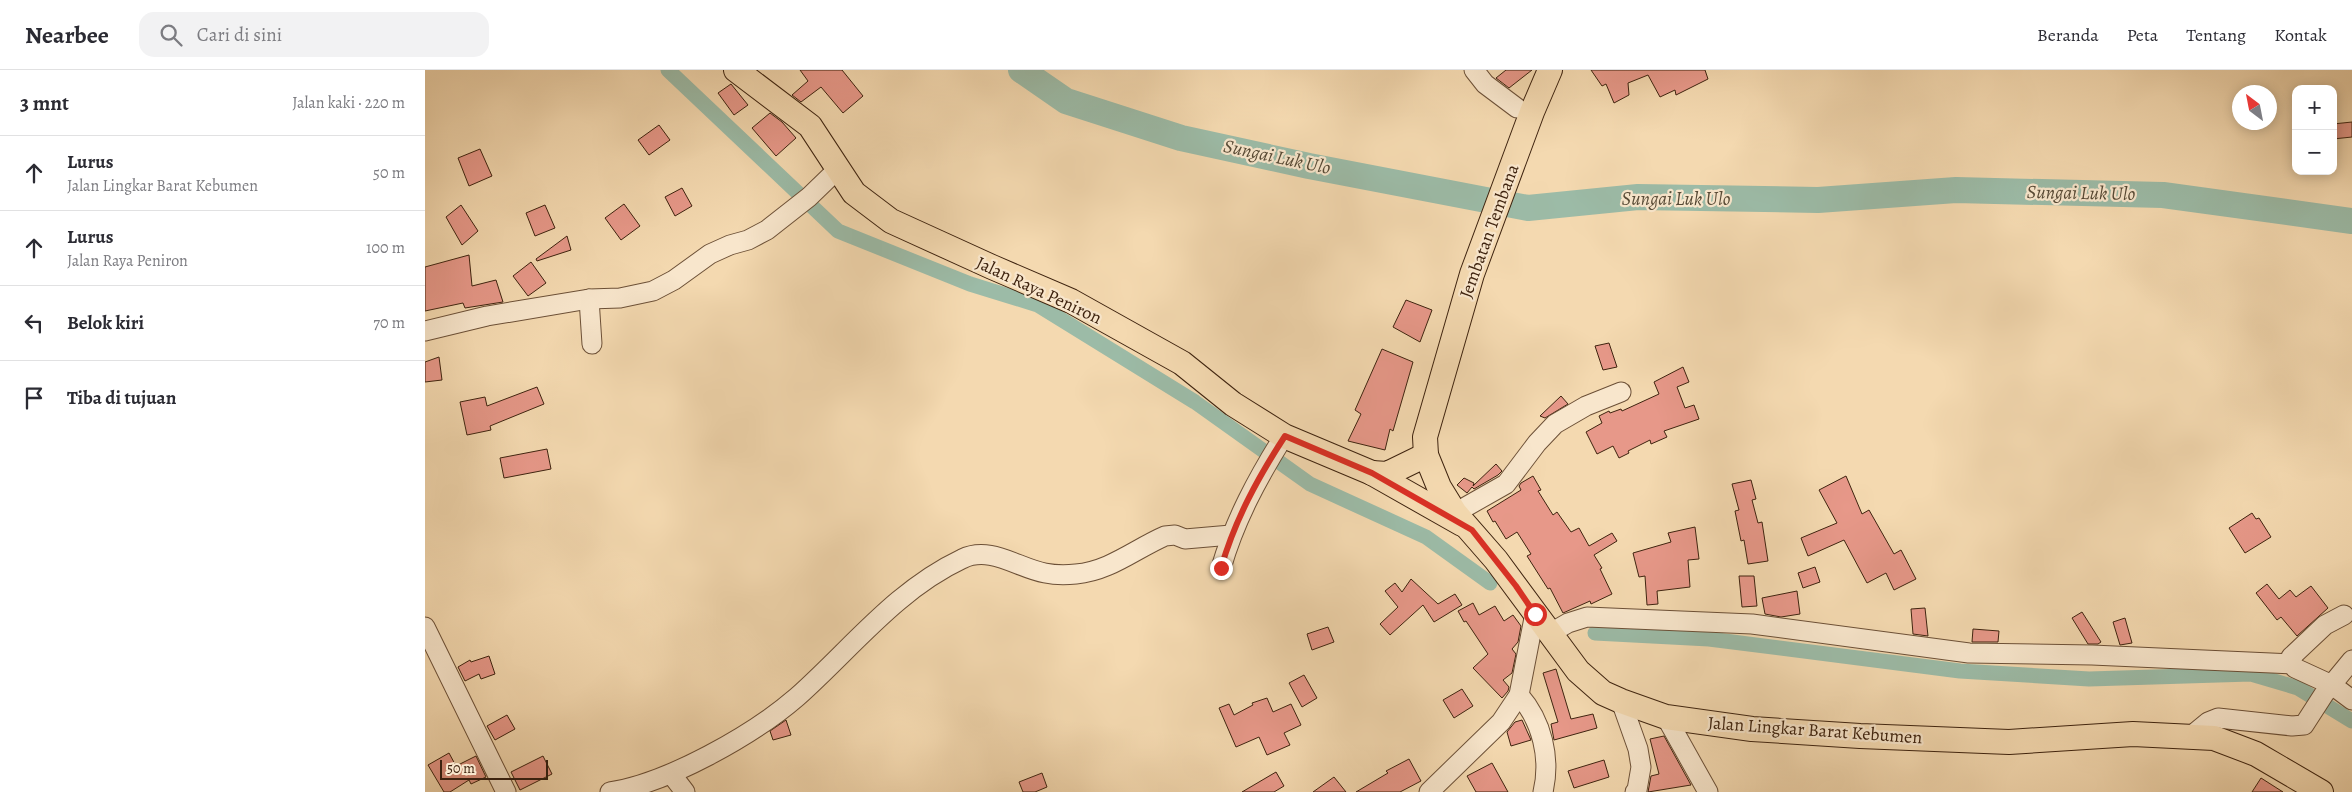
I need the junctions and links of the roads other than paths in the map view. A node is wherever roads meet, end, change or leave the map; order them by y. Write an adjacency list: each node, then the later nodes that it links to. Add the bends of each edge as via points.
1 (736, 70): 5 (main road, Jalan Raya Peniron, via 809,126)
2 (1474, 70): 4 (street)
3 (1550, 70): 4 (main road, Jembatan Tembana)
4 (1521, 118): 8 (main road, Jembatan Tembana)
5 (839, 168): 6 (street, via 785,217 748,240 710,254 674,280 653,291 620,298); 11 (main road, Jalan Raya Peniron, via 854,192 891,221 1071,301 1182,363 1233,404)
6 (589, 299): 7 (street, via 487,316); 9 (street)
7 (425, 332)
8 (1453, 336): 12 (main road, Jalan Lingkar Barat Kebumen, via 1426,429)
9 (592, 344)
10 (1621, 392): 14 (street, via 1586,406 1555,424 1506,484)
11 (1285, 436): 13 (main road, Jalan Raya Peniron); 16 (street, via 1260,474)
12 (1426, 455): 13 (main road, via 1387,474); 14 (main road, Jalan Lingkar Barat Kebumen, via 1439,487)
13 (1372, 473): 15 (main road, Jalan Raya Peniron)
14 (1455, 513): 15 (main road, Jalan Lingkar Barat Kebumen)
15 (1472, 530): 18 (main road, Jalan Lingkar Barat Kebumen)
16 (1231, 535): 17 (street); 30 (street, via 1185,539 1165,536 1102,569 1077,574 1044,573 993,556 963,558 899,601 797,697 752,730)
17 (1221, 568)
18 (1535, 614): 21 (main road, Jalan Lingkar Barat Kebumen); 25 (street)
19 (2349, 618): 23 (street, via 2325,625 2291,657)
20 (425, 627): 31 (street)
21 (1549, 634): 23 (street, via 1577,619 1587,618 1752,624 1969,653); 27 (main road, Jalan Lingkar Barat Kebumen, via 1578,671 1603,693)
22 (2352, 660): 24 (street)
23 (2292, 664): 24 (street)
24 (2328, 689): 26 (street); 29 (street, via 2307,723 2299,727 2218,718)
25 (1519, 695): 34 (street, via 1501,722); 35 (street, via 1537,720 1546,759)
26 (2352, 700)
27 (1621, 701): 28 (main road, Jalan Lingkar Barat Kebumen); 36 (street, via 1641,766)
28 (1666, 717): 29 (main road, Jalan Lingkar Barat Kebumen, via 1751,729 2009,742 2133,734); 37 (street)
29 (2191, 736): 38 (main road, Jalan Lingkar Barat Kebumen, via 2214,738 2256,754)
30 (672, 775): 32 (street); 33 (street)
31 (506, 792)
32 (610, 792)
33 (685, 792)
34 (1429, 792)
35 (1543, 792)
36 (1635, 792)
37 (1707, 792)
38 (2321, 792)

